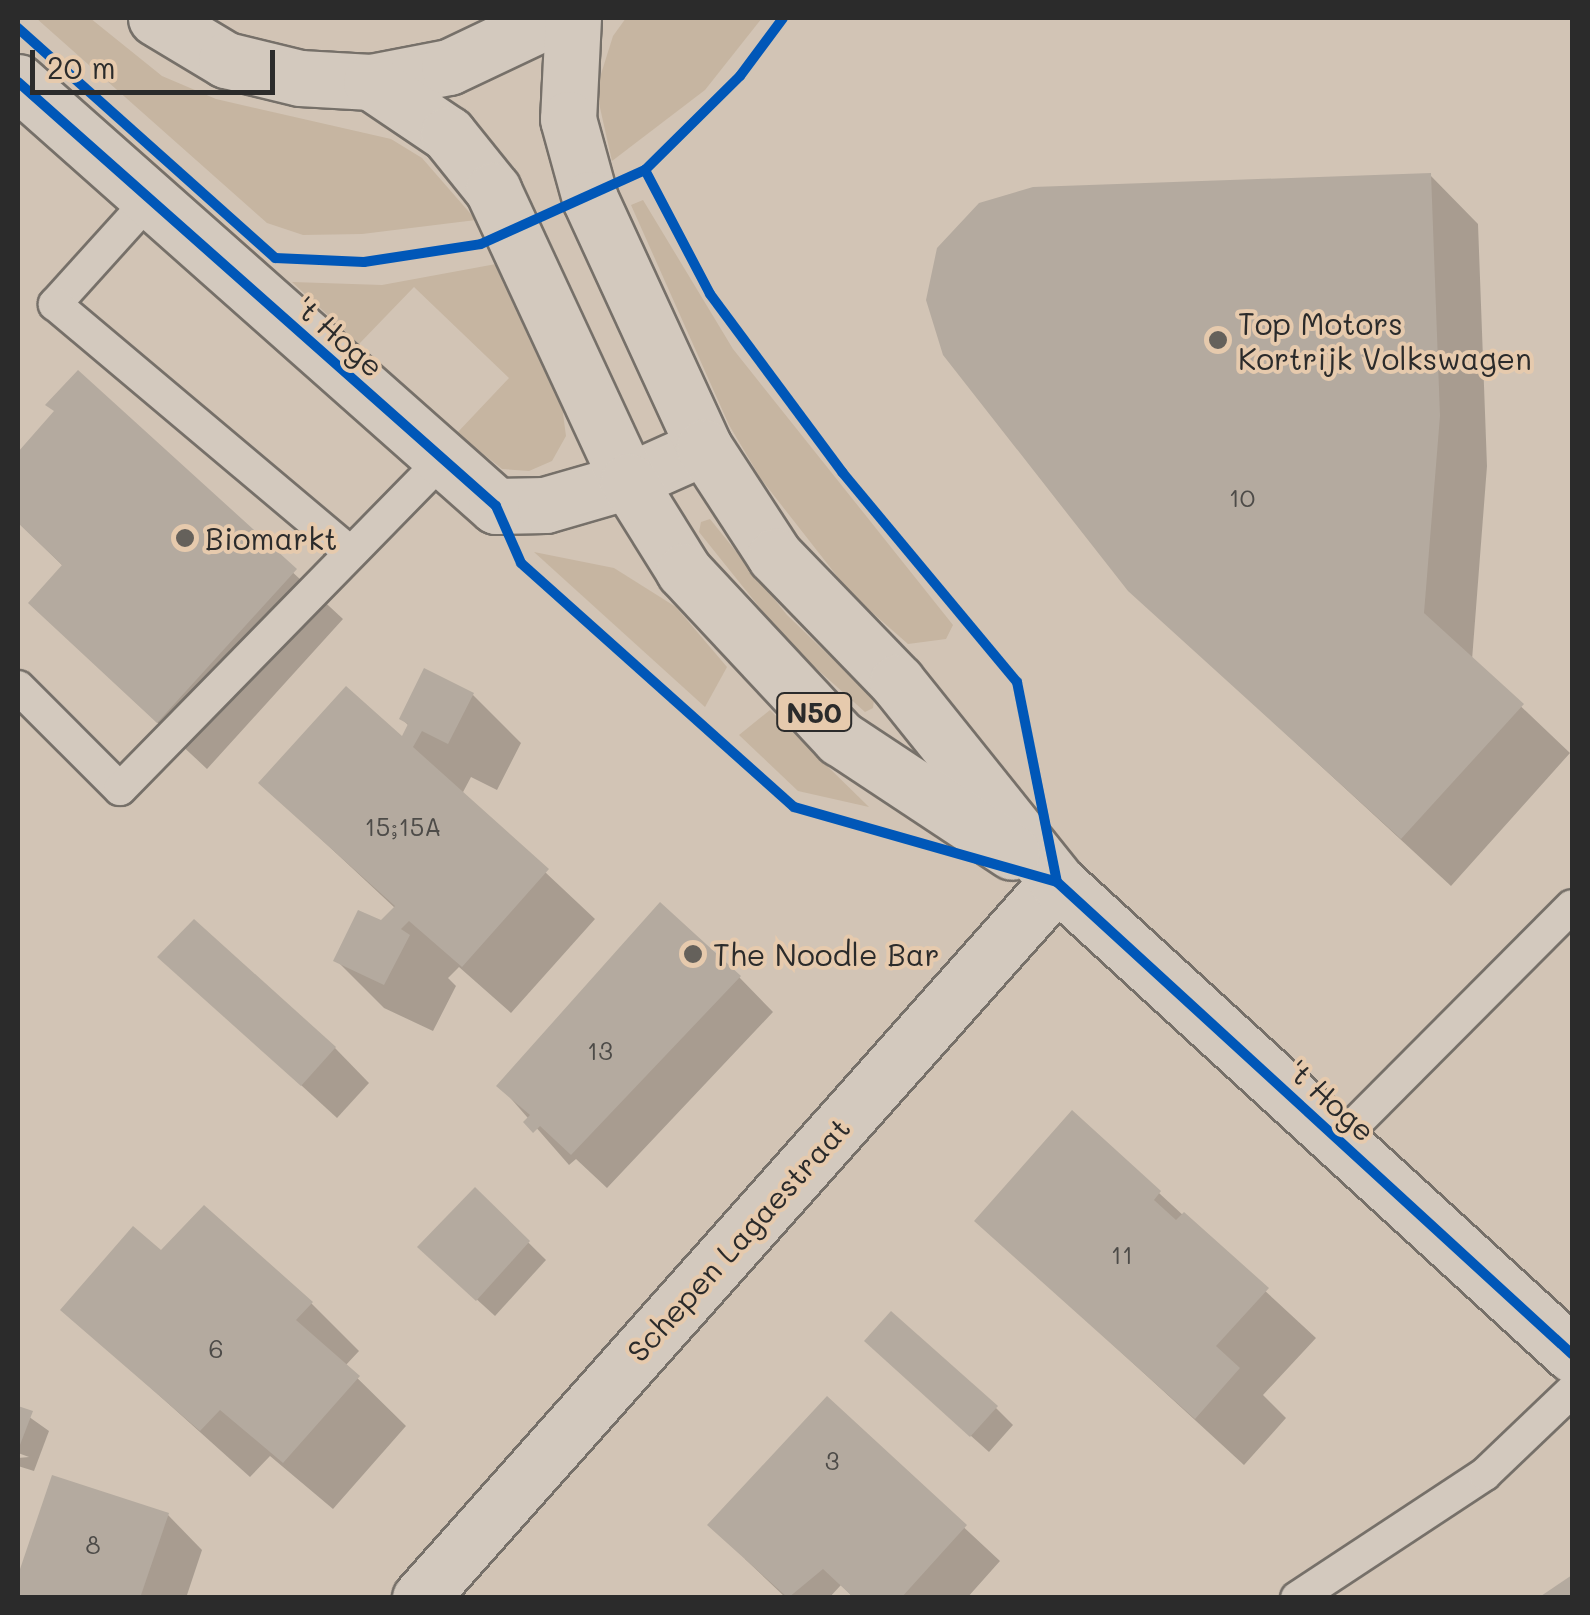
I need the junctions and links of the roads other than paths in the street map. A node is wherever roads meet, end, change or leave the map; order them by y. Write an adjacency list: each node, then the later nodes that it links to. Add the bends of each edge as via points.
1 (156, 18): 5 (main road, via 226,60 300,78)
2 (552, 18): 5 (main road, via 449,67)
3 (573, 18): 7 (main road, 't Hoge / N50, via 568,119 577,160)
4 (18, 82): 6 (main road, 't Hoge)
5 (371, 82): 9 (main road, 't Hoge / N50, via 448,134 493,190)
6 (150, 199): 8 (main road, 't Hoge); 10 (lane, via 55,304)
7 (704, 447): 9 (main road, 't Hoge); 12 (main road, 't Hoge / N50, via 775,556 897,682)
8 (442, 459): 9 (main road, 't Hoge, via 496,506 545,505); 10 (lane)
9 (628, 481): 12 (main road, 't Hoge / N50, via 684,571 840,738)
10 (350, 552): 11 (lane, via 120,789)
11 (18, 686)
12 (1057, 882): 14 (main road, 't Hoge / N50); 17 (main road, Schepen Lagaestraat)
13 (1572, 906): 14 (lane)
14 (1339, 1140): 15 (main road, 't Hoge / N50)
15 (1572, 1354)
16 (1572, 1391): 18 (lane, via 1485,1474)
17 (420, 1598)
18 (1297, 1598)

